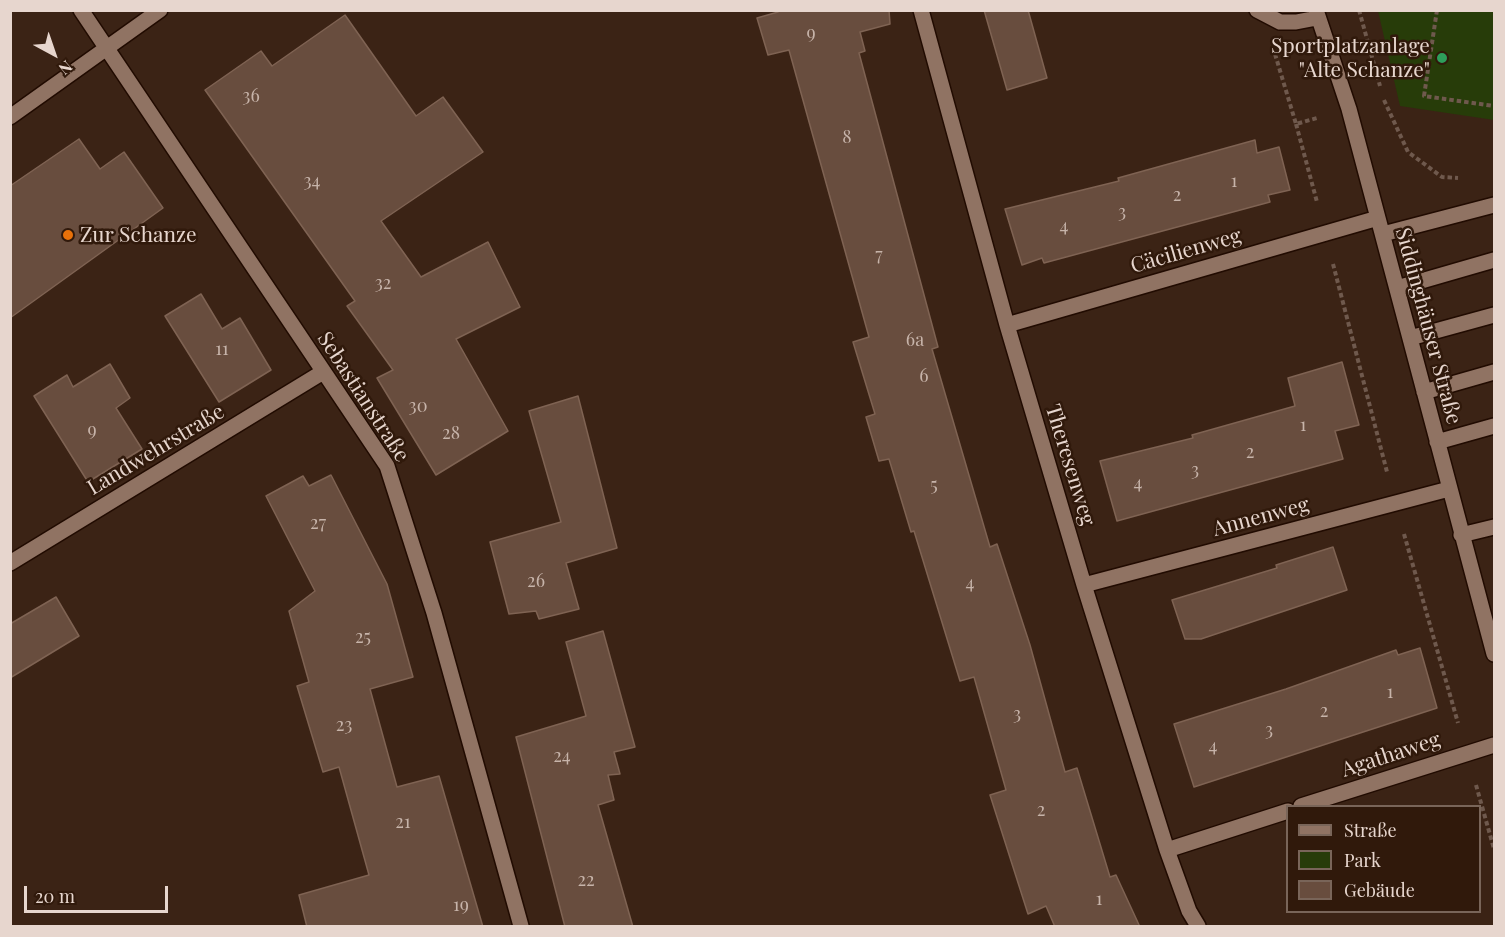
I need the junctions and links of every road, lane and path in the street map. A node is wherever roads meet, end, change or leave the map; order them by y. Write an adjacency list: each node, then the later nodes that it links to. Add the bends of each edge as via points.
1 (81, 10): 8 (street, Sebastianstraße)
2 (160, 10): 8 (street)
3 (921, 10): 18 (street, Theresenweg)
4 (1257, 10): 7 (street, via 1280,22 1296,22)
5 (1359, 10): 9 (path)
6 (1437, 10): 10 (path, via 1424,96)
7 (1317, 14): 13 (street, Siddinghäuser Straße, via 1349,109)
8 (108, 48): 11 (street); 20 (street, Sebastianstraße)
9 (1380, 88)
10 (1494, 106)
11 (10, 117)
12 (1494, 205): 14 (street)
13 (1378, 218): 14 (street, Siddinghäuser Straße); 18 (street, Cäcilienweg)
14 (1383, 234): 16 (street, Siddinghäuser Straße)
15 (1494, 260): 16 (street)
16 (1397, 288): 19 (street, Siddinghäuser Straße)
17 (1494, 315): 19 (street)
18 (1006, 325): 29 (street, Theresenweg)
19 (1410, 338): 22 (street, Siddinghäuser Straße)
20 (323, 372): 28 (street, Landwehrstraße); 35 (street, Sebastianstraße, via 387,466 434,613)
21 (1494, 372): 22 (street)
22 (1424, 392): 24 (street, Siddinghäuser Straße)
23 (1492, 427): 24 (street)
24 (1437, 442): 25 (street, Siddinghäuser Straße)
25 (1449, 489): 27 (street, Siddinghäuser Straße); 29 (street, Annenweg)
26 (1494, 527): 27 (street)
27 (1461, 535): 30 (street, Siddinghäuser Straße)
28 (10, 563)
29 (1084, 585): 34 (street, Theresenweg)
30 (1494, 654)
31 (1494, 745): 32 (street, Agathaweg)
32 (1307, 805)
33 (1286, 811): 34 (street)
34 (1167, 850): 36 (street, Theresenweg)
35 (521, 927)
36 (1198, 927)

